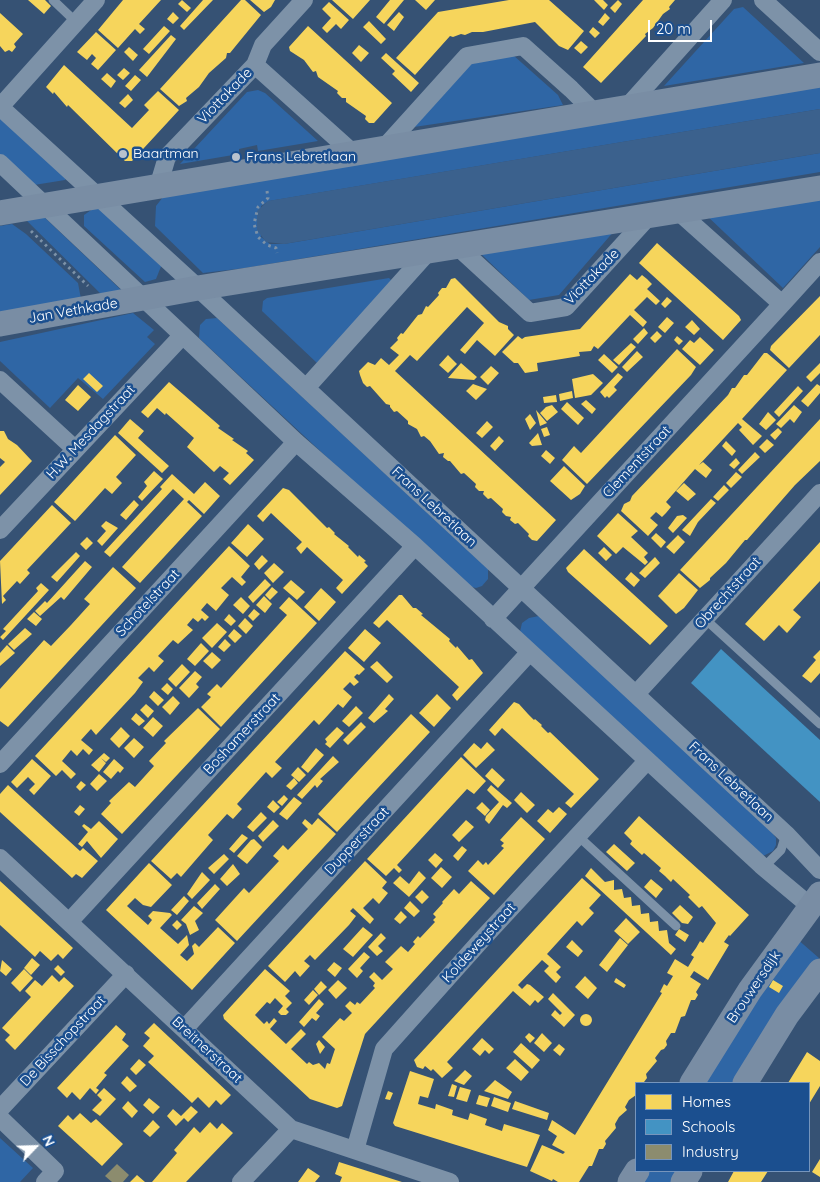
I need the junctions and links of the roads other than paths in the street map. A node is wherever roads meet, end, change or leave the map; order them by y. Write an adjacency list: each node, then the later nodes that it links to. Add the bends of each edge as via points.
1 (53, 0): 6 (lane)
2 (96, 0): 6 (street)
3 (304, 0): 8 (street, via 263,45)
4 (723, 0): 11 (street)
5 (763, 0): 7 (street)
6 (76, 22): 10 (street)
7 (817, 50)
8 (255, 65): 14 (street, Viottakade); 16 (street, Viottakade, via 167,157)
9 (820, 75): 11 (street)
10 (0, 107): 18 (street, Frans Lebretlaan)
11 (627, 107): 12 (street)
12 (596, 114): 13 (street); 13 (street, via 523,46 467,56)
13 (383, 149): 14 (street)
14 (354, 154): 16 (street)
15 (0, 163): 19 (street)
16 (158, 187): 18 (street)
17 (820, 188): 21 (street)
18 (97, 196): 19 (street); 26 (street, Frans Lebretlaan)
19 (46, 206): 20 (street); 27 (street)
20 (5, 212)
21 (679, 212): 22 (street); 28 (street)
22 (650, 215): 23 (street); 23 (street, Viottakade, via 566,307 530,313)
23 (457, 246): 24 (street)
24 (429, 251): 26 (street); 32 (street)
25 (820, 262): 28 (street)
26 (198, 288): 27 (street); 32 (street, Frans Lebretlaan)
27 (145, 298): 29 (street, Jan Vethkade); 30 (street)
28 (782, 304): 38 (street, Clementstraat)
29 (0, 324)
30 (182, 336): 33 (street); 34 (street, H.W. Mesdagstraat)
31 (0, 380): 34 (street)
32 (306, 388): 38 (street, Frans Lebretlaan)
33 (296, 442): 37 (street); 45 (street, Schotelstraat)
34 (75, 449): 36 (street, H.W. Mesdagstraat)
35 (820, 493): 39 (street, Obrechtstraat)
36 (0, 530)
37 (415, 546): 40 (street); 52 (street, Boshamerstraat)
38 (521, 588): 40 (street, Clementstraat); 42 (street, Frans Lebretlaan)
39 (704, 619): 42 (street, Obrechtstraat); 43 (lane)
40 (493, 620): 41 (street)
41 (529, 653): 44 (street); 56 (street, Dupperstraat)
42 (636, 694): 46 (street, Frans Lebretlaan)
43 (820, 724)
44 (647, 761): 47 (street, Koldeweystraat); 49 (street)
45 (0, 764)
46 (786, 834): 49 (lane, via 781,850 768,863); 50 (street, Frans Lebretlaan)
47 (578, 836): 53 (lane); 62 (street, Koldeweystraat, via 384,1049)
48 (0, 858): 52 (street, Breitnerstraat)
49 (761, 865): 51 (street)
50 (820, 870)
51 (817, 904): 57 (street, Brouwersdijk, via 750,990)
52 (69, 922): 55 (street, Breitnerstraat)
53 (676, 926)
54 (820, 971): 58 (street, via 787,1015)
55 (126, 974): 56 (street, Breitnerstraat); 59 (street, De Bisschopstraat)
56 (185, 1028): 61 (street, Breitnerstraat)
57 (693, 1082)
58 (745, 1082)
59 (0, 1109)
60 (0, 1118): 63 (street)
61 (291, 1129): 62 (street, Breitnerstraat); 64 (street)
62 (355, 1150): 65 (street, Breitnerstraat)
63 (50, 1177)
64 (241, 1182)
65 (450, 1182)

